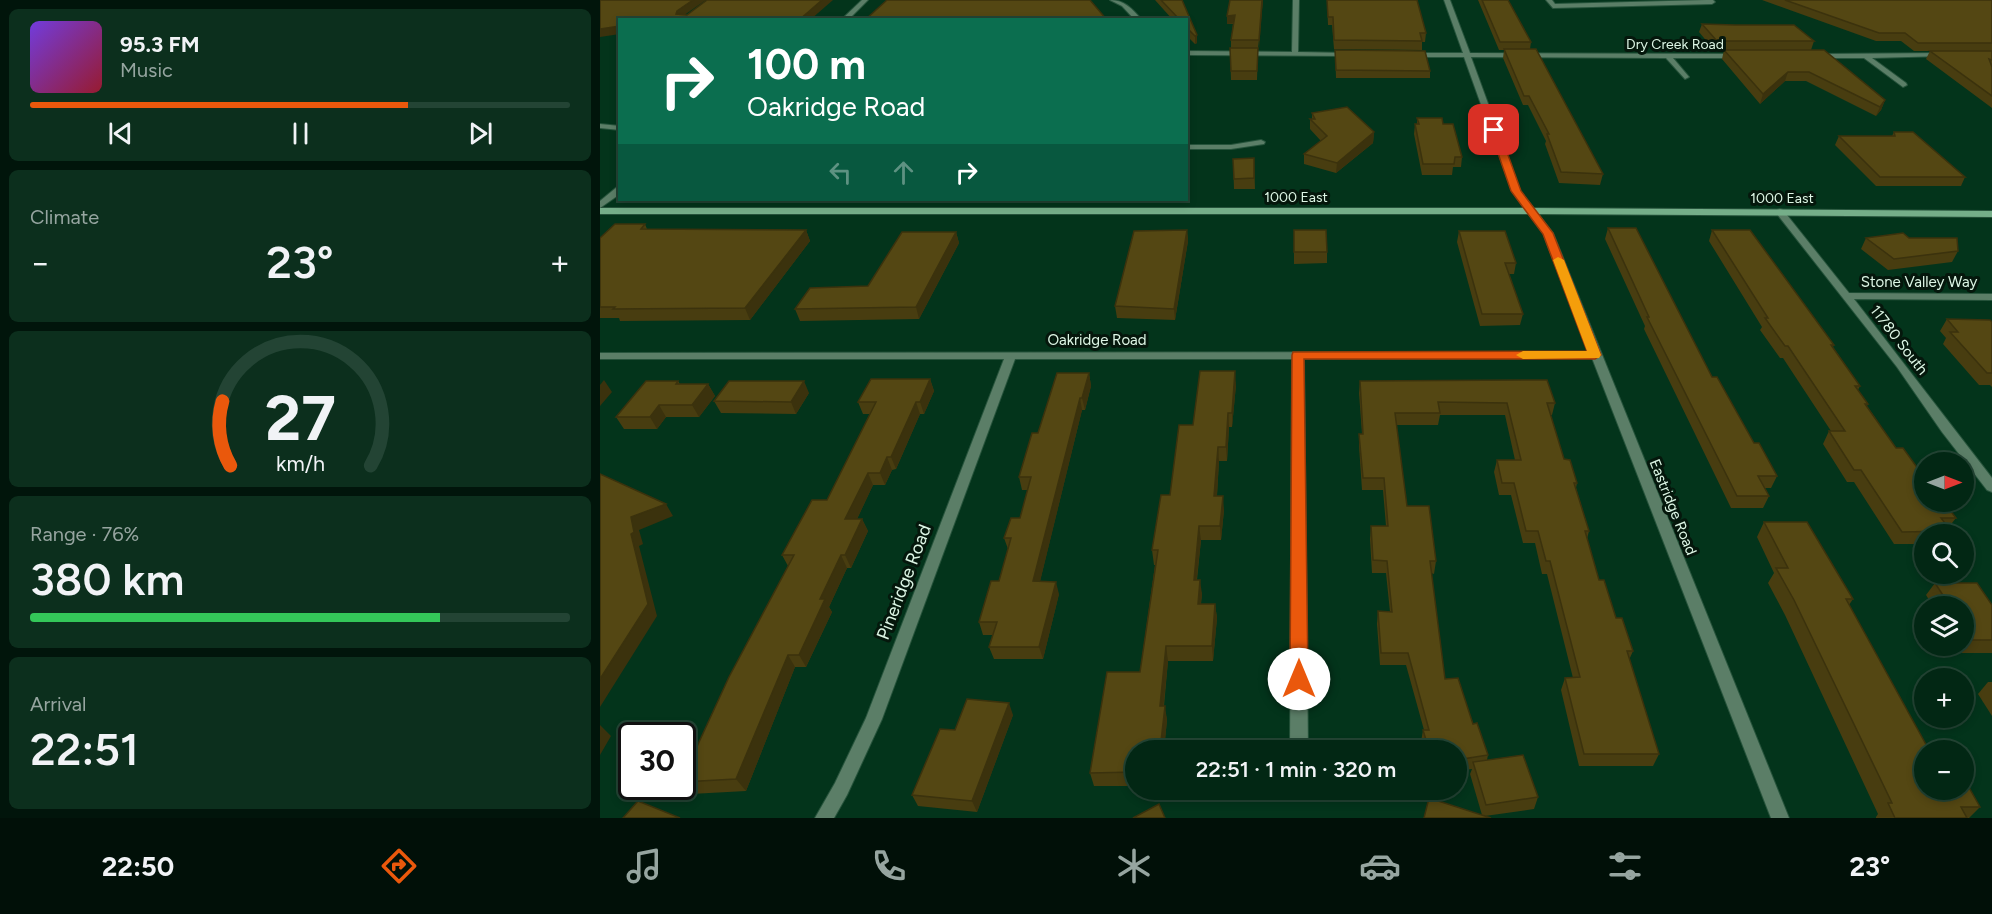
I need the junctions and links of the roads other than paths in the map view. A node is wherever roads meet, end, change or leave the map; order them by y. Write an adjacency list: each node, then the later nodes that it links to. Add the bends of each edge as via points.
1 (866, 0): 7 (street)
2 (1113, 0): 8 (street)
3 (1296, 0): 10 (street)
4 (1447, 0): 13 (street, Eastridge Road)
5 (1550, 0): 6 (street, via 1553,6 1712,2)
6 (1709, 0)
7 (846, 18)
8 (1137, 18)
9 (1188, 53): 10 (street)
10 (1295, 55): 11 (street)
11 (1355, 55)
12 (1403, 55): 13 (street, Dry Creek Road)
13 (1467, 55): 15 (street, Dry Creek Road); 28 (street, Eastridge Road, via 1516,191)
14 (1946, 55): 18 (street)
15 (1668, 56): 16 (street, Dry Creek Road); 19 (street)
16 (1750, 56)
17 (1808, 56): 18 (street)
18 (1866, 56): 20 (street)
19 (1685, 77)
20 (1904, 85)
21 (600, 126): 22 (street)
22 (618, 128)
23 (1261, 142): 24 (street)
24 (1188, 147)
25 (618, 191): 26 (street)
26 (600, 205)
27 (600, 211): 28 (street, 1000 East)
28 (1531, 211): 29 (street, 1000 East); 35 (street, Eastridge Road, via 1548,233)
29 (1780, 212): 30 (street, 1000 East); 31 (street, 11780 South)
30 (1992, 214)
31 (1847, 297): 32 (street, Stone Valley Way); 37 (street, 11780 South)
32 (1992, 297)
33 (1011, 355): 34 (street, Oakridge Road); 36 (street, Oakridge Road); 39 (street, Pineridge Road, via 874,719)
34 (1298, 355): 35 (street, Oakridge Road); 38 (street)
35 (1595, 355): 40 (street, Eastridge Road)
36 (600, 356)
37 (1992, 487)
38 (1299, 740)
39 (824, 818)
40 (1779, 818)

